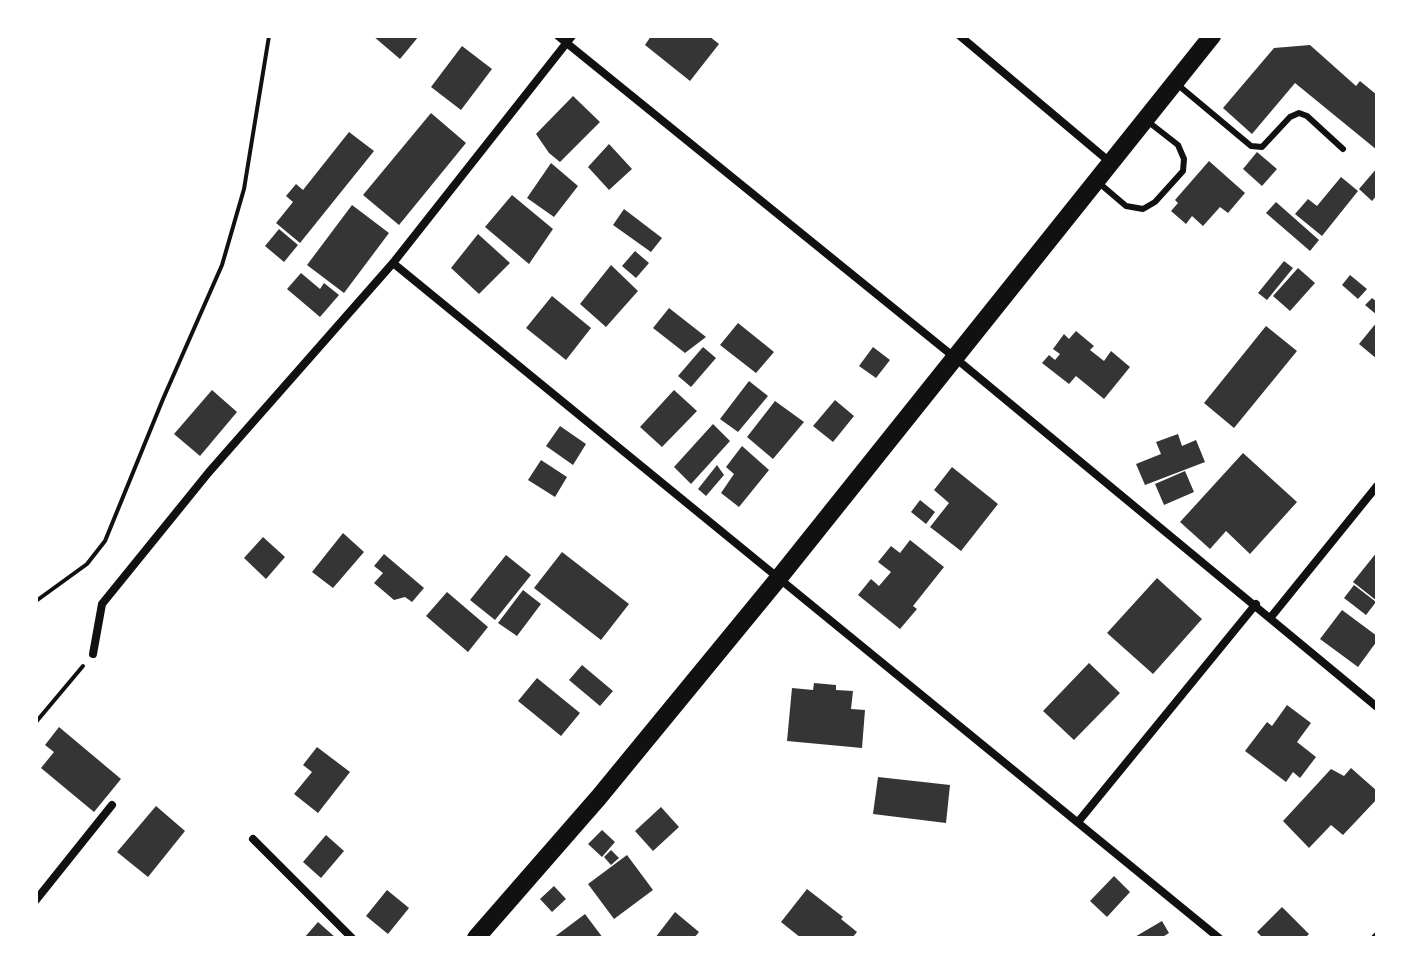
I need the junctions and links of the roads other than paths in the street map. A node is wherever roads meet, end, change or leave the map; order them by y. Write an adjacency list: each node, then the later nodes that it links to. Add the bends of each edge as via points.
1 (558, 36): 4 (street)
2 (960, 36): 8 (street)
3 (1212, 36): 5 (main road)
4 (569, 39): 10 (street); 11 (street)
5 (1176, 83): 6 (main road); 7 (lane, via 1251,146 1262,147 1299,113)
6 (1146, 119): 8 (main road); 9 (lane, via 1178,145 1183,171 1143,209 1126,206)
7 (1343, 149)
8 (1111, 163): 9 (main road)
9 (1096, 181): 11 (main road)
10 (393, 263): 13 (street); 16 (street, via 209,472 102,604)
11 (954, 357): 13 (main road); 14 (street)
12 (1377, 486): 15 (street)
13 (778, 579): 19 (street); 23 (main road)
14 (1256, 604): 15 (street); 19 (street)
15 (1271, 617): 17 (street)
16 (93, 654)
17 (1377, 707)
18 (112, 805): 21 (street)
19 (1078, 822): 24 (street)
20 (253, 839): 22 (street)
21 (36, 900)
22 (352, 938)
23 (476, 938)
24 (1219, 938)

